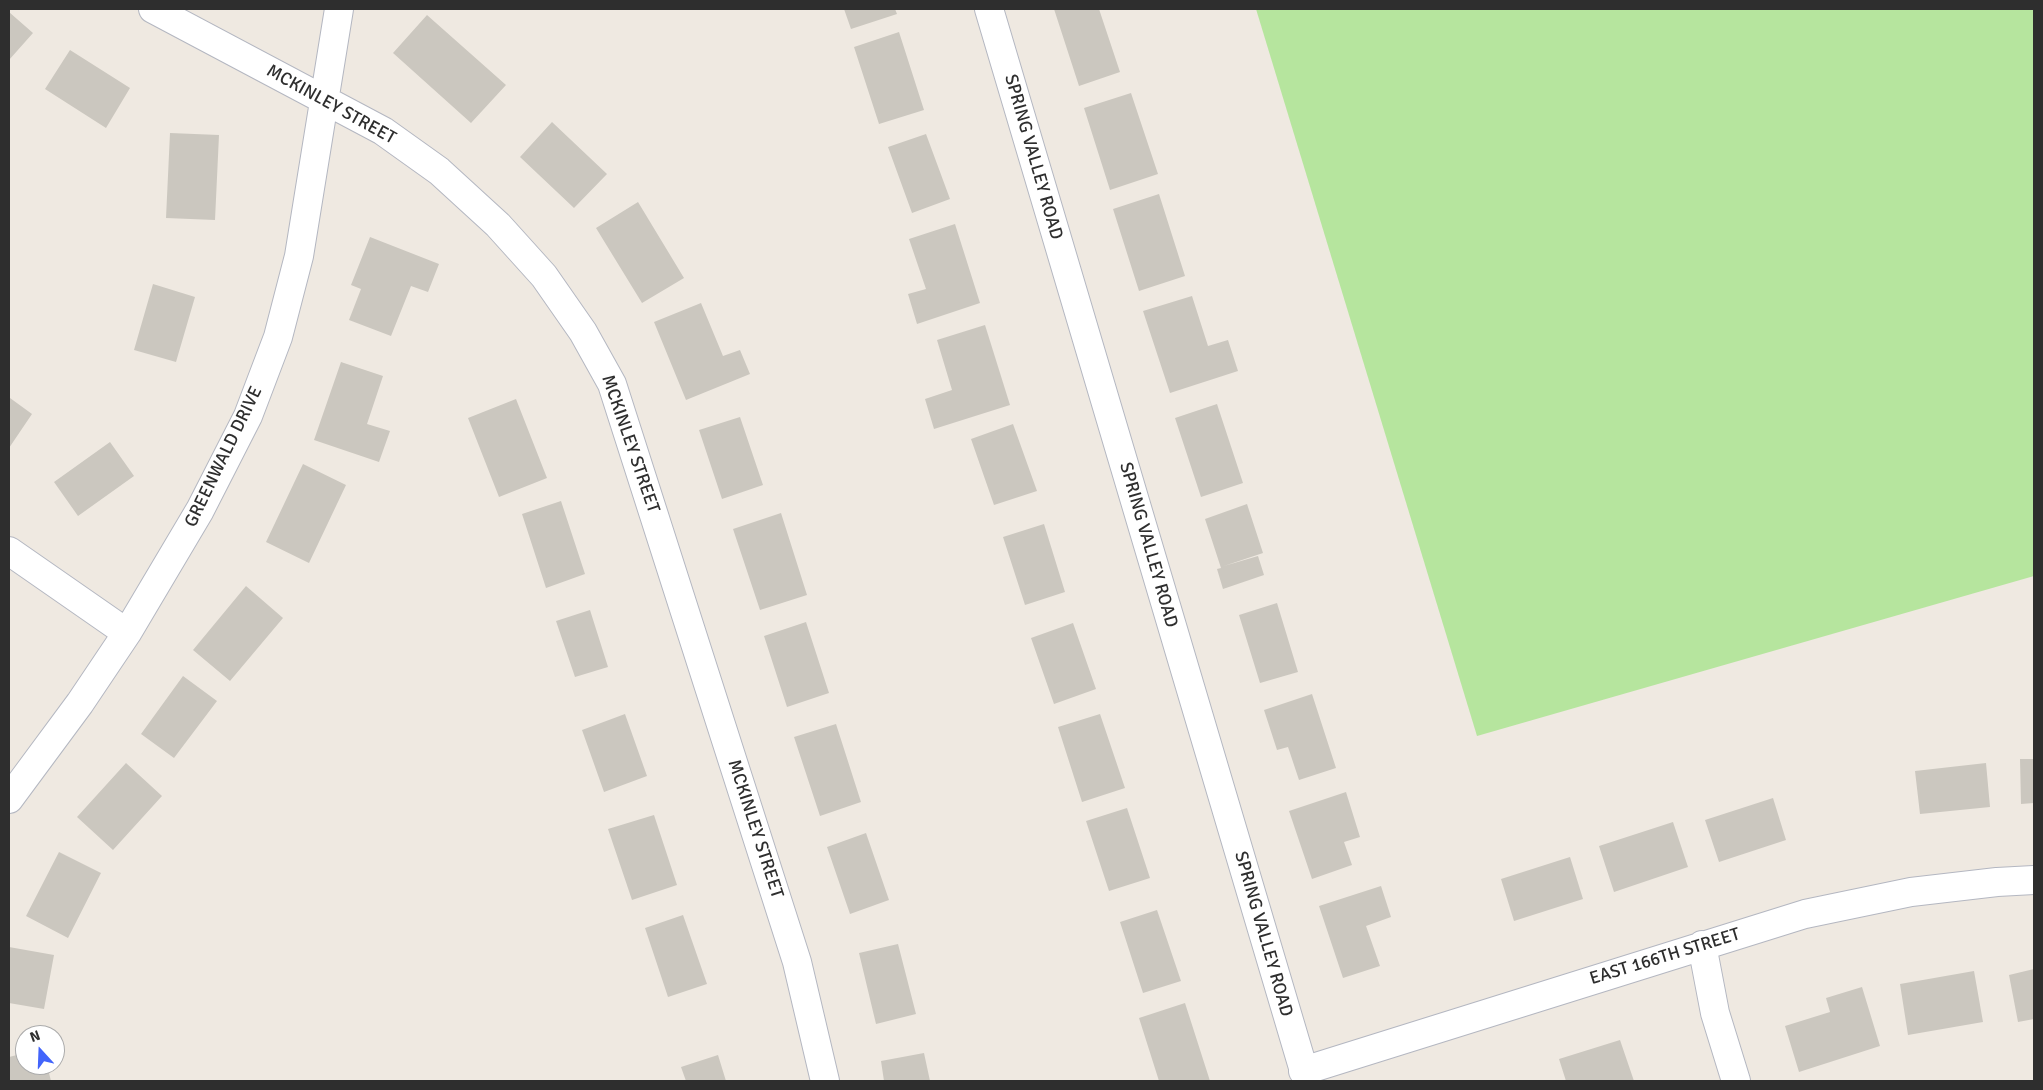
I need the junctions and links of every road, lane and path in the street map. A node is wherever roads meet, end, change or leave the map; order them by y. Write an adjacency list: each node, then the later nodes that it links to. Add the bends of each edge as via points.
1 (153, 9): 4 (street, MCKINLEY STREET)
2 (339, 9): 4 (street, GREENWALD DRIVE)
3 (989, 9): 10 (street, SPRING VALLEY ROAD)
4 (325, 100): 6 (street, GREENWALD DRIVE, via 300,256 278,337 248,416 204,501); 11 (street, MCKINLEY STREET, via 384,131 439,172 498,225 544,276 583,332 612,384 798,962)
5 (9, 551): 6 (street)
6 (127, 633): 7 (street, GREENWALD DRIVE, via 80,704)
7 (9, 799)
8 (2034, 880): 9 (street, EAST 166TH STREET, via 1911,892 1805,914)
9 (1702, 945): 10 (street, EAST 166TH STREET); 12 (street, via 1716,1013)
10 (1305, 1076)
11 (825, 1081)
12 (1736, 1081)

